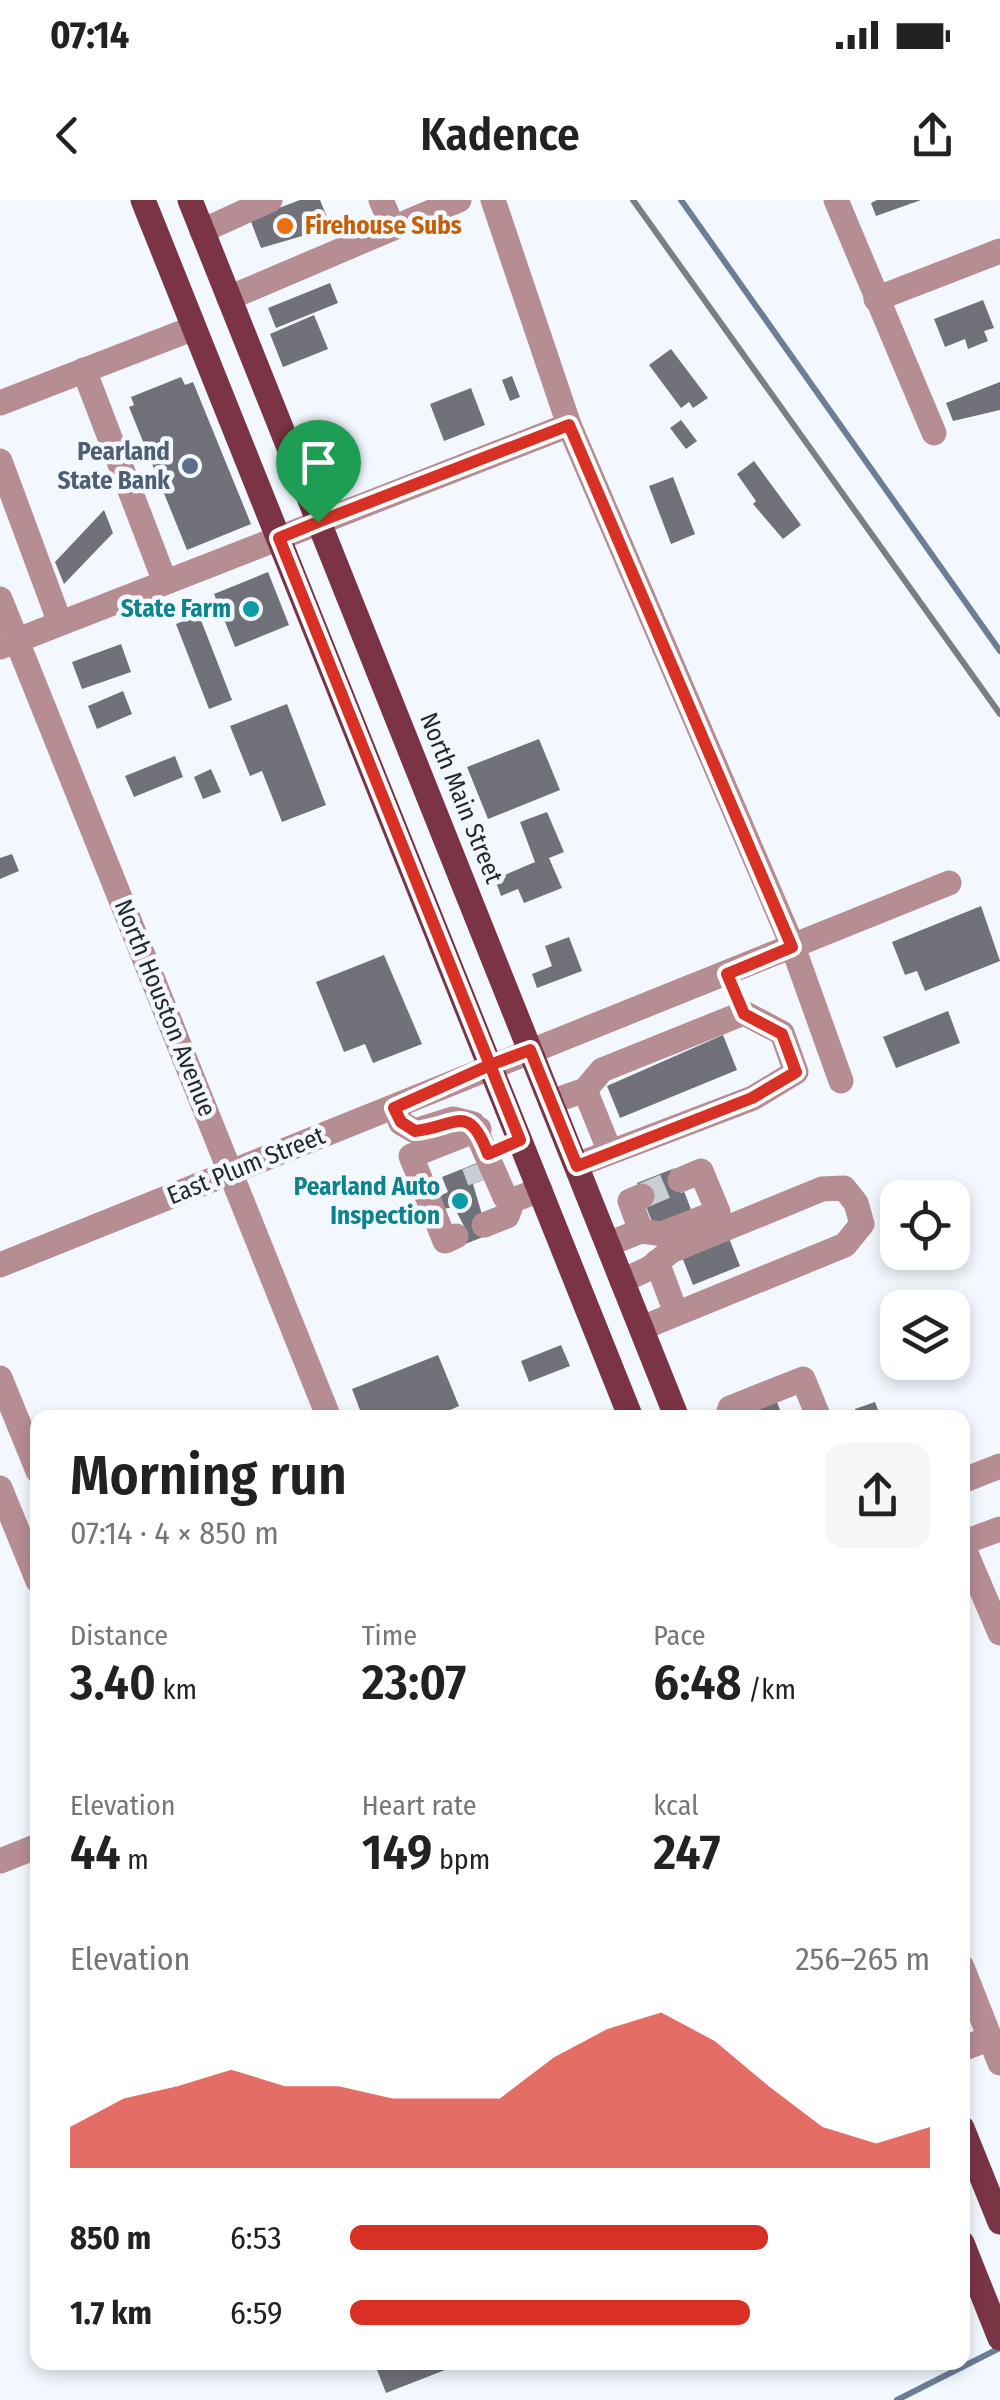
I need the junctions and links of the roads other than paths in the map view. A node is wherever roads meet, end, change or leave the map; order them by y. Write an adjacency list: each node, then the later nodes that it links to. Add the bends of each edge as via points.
1 (143, 200): 13 (main road)
2 (190, 200): 9 (main road, North Main Street)
3 (270, 200): 9 (street)
4 (382, 200): 8 (street)
5 (459, 200): 8 (street)
6 (493, 200): 16 (street)
7 (836, 200): 12 (street)
8 (393, 228): 11 (street)
9 (202, 231): 11 (main road, North Main Street)
10 (1000, 251): 12 (street)
11 (229, 298): 19 (main road, North Main Street)
12 (876, 299): 17 (street)
13 (194, 328): 14 (street); 20 (main road)
14 (84, 370): 15 (street); 21 (street)
15 (0, 403)
16 (569, 425): 19 (street); 26 (street)
17 (934, 433)
18 (0, 461): 23 (street)
19 (318, 522): 20 (street); 29 (main road, North Main Street)
20 (279, 538): 21 (street); 30 (main road)
21 (165, 582): 23 (street)
22 (0, 600): 24 (street, North Houston Avenue)
23 (60, 624): 24 (street)
24 (8, 644): 39 (street, North Houston Avenue)
25 (949, 883): 26 (street, East Plum Street)
26 (792, 947): 27 (street, East Plum Street); 31 (street)
27 (727, 974): 28 (street); 29 (street, East Plum Street)
28 (744, 1014): 32 (street, via 602,1070); 36 (street, via 782,1034 796,1072 752,1098)
29 (530, 1050): 30 (street, East Plum Street); 33 (main road, North Main Street)
30 (490, 1065): 34 (street, East Plum Street); 35 (main road)
31 (842, 1081)
32 (585, 1090): 33 (street); 36 (street)
33 (551, 1102): 38 (main road, North Main Street)
34 (394, 1108): 37 (street, via 415,1131 453,1120); 39 (street, East Plum Street)
35 (520, 1140): 37 (street); 41 (main road)
36 (610, 1152): 38 (street)
37 (481, 1154): 43 (street); 46 (street, via 411,1156 445,1241)
38 (577, 1166): 47 (main road, North Main Street)
39 (231, 1172): 49 (street, East Plum Street); 54 (street, North Houston Avenue)
40 (680, 1180): 45 (street, via 701,1172 718,1212 662,1234)
41 (540, 1190): 43 (street); 55 (main road)
42 (642, 1196): 45 (street, via 630,1201)
43 (509, 1198): 44 (street, via 508,1216)
44 (484, 1226)
45 (641, 1231): 47 (street)
46 (456, 1236)
47 (608, 1244): 50 (main road, North Main Street)
48 (657, 1262): 50 (street); 51 (street); 51 (street, via 834,1186 852,1195 862,1224 845,1245)
49 (0, 1265)
50 (622, 1281): 52 (main road, North Main Street)
51 (676, 1313): 52 (street)
52 (642, 1328): 56 (main road, North Main Street)
53 (0, 1378): 59 (street)
54 (326, 1410)
55 (628, 1410)
56 (675, 1410)
57 (729, 1410): 58 (street, via 804,1379)
58 (816, 1410)
59 (30, 1451)
60 (1000, 1466): 61 (street)
61 (970, 1478)
62 (0, 1488): 65 (street)
63 (1000, 1529): 64 (street)
64 (970, 1541)
65 (30, 1561)
66 (970, 1563): 67 (street)
67 (1000, 1633)
68 (30, 1849): 69 (street)
69 (0, 1861)
70 (970, 1987): 71 (street)
71 (990, 2038): 72 (street); 73 (street)
72 (970, 2046)
73 (1000, 2064)
74 (972, 2174): 75 (main road)
75 (998, 2214)
76 (970, 2262): 77 (main road)
77 (1000, 2338)

